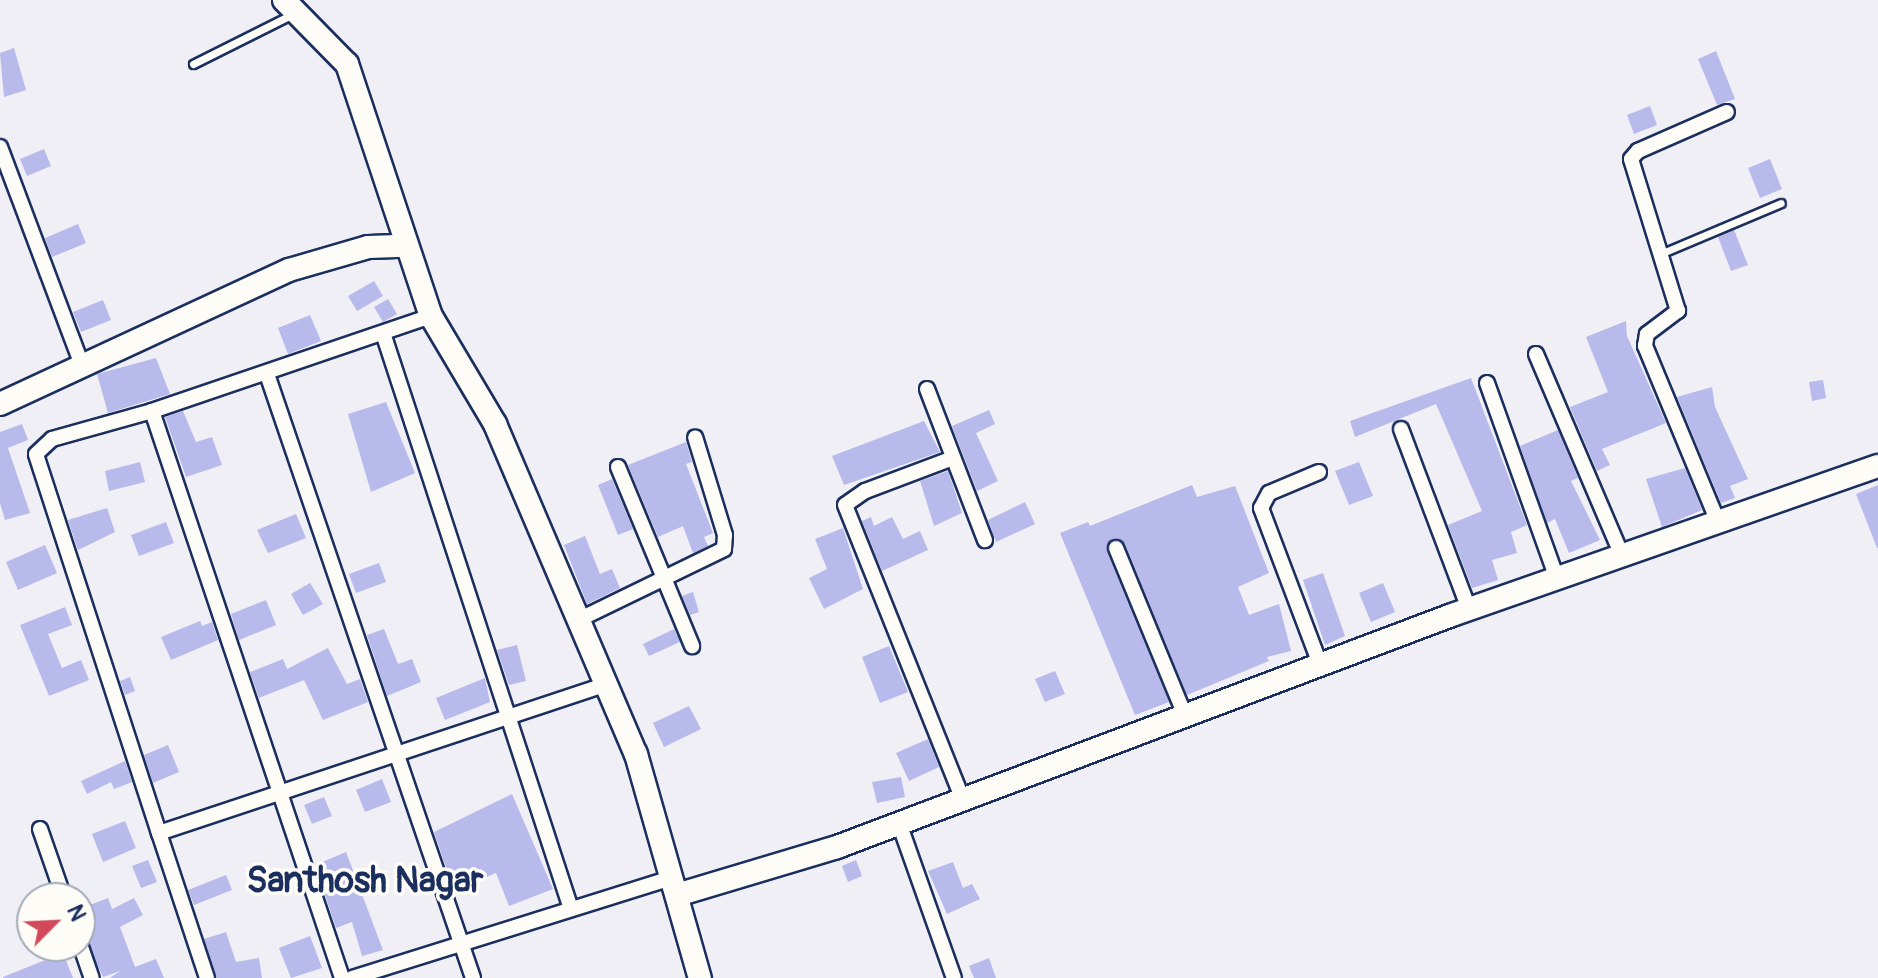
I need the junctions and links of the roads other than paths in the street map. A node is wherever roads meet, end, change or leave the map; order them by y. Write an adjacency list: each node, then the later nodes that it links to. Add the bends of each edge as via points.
1 (290, 6): 2 (lane); 6 (main road, via 347,64)
2 (193, 64)
3 (1727, 112): 7 (street, via 1638,151 1631,159)
4 (0, 147): 11 (street)
5 (1781, 203): 7 (lane)
6 (405, 246): 8 (main road); 11 (main road, via 368,247 289,270)
7 (1660, 254): 23 (street, via 1678,311 1644,340)
8 (426, 318): 9 (street); 30 (main road, via 495,424)
9 (390, 330): 12 (street); 35 (street)
10 (1536, 354): 26 (street)
11 (81, 362): 15 (main road)
12 (267, 374): 16 (street); 36 (street)
13 (1487, 383): 27 (street)
14 (927, 389): 19 (street)
15 (0, 404)
16 (152, 411): 37 (street); 41 (street, via 52,439 36,454)
17 (1401, 429): 29 (street)
18 (695, 437): 28 (street, via 725,535 724,549)
19 (953, 458): 24 (street); 38 (street, via 865,491 845,505)
20 (1878, 466): 23 (main road)
21 (618, 467): 28 (street)
22 (1319, 472): 32 (street, via 1269,493 1261,508)
23 (1718, 522): 26 (main road)
24 (985, 540)
25 (1116, 548): 34 (street)
26 (1622, 556): 27 (main road)
27 (1557, 579): 29 (main road)
28 (665, 580): 30 (street); 31 (street)
29 (1469, 609): 32 (main road)
30 (580, 619): 33 (main road)
31 (692, 646)
32 (1321, 667): 34 (main road)
33 (607, 684): 35 (street); 43 (main road, via 636,754)
34 (1186, 718): 38 (main road)
35 (507, 719): 36 (street); 44 (street)
36 (396, 755): 37 (street); 45 (street)
37 (278, 794): 41 (street); 48 (street)
38 (963, 800): 39 (main road)
39 (899, 823): 43 (main road); 52 (street)
40 (40, 829): 42 (street)
41 (159, 833): 47 (street)
42 (58, 882)
43 (674, 886): 44 (street); 51 (main road)
44 (571, 909): 45 (street)
45 (458, 944): 46 (street); 50 (street)
46 (373, 975): 49 (street)
47 (207, 978)
48 (342, 978)
49 (352, 978)
50 (473, 978)
51 (700, 978)
52 (954, 978)

